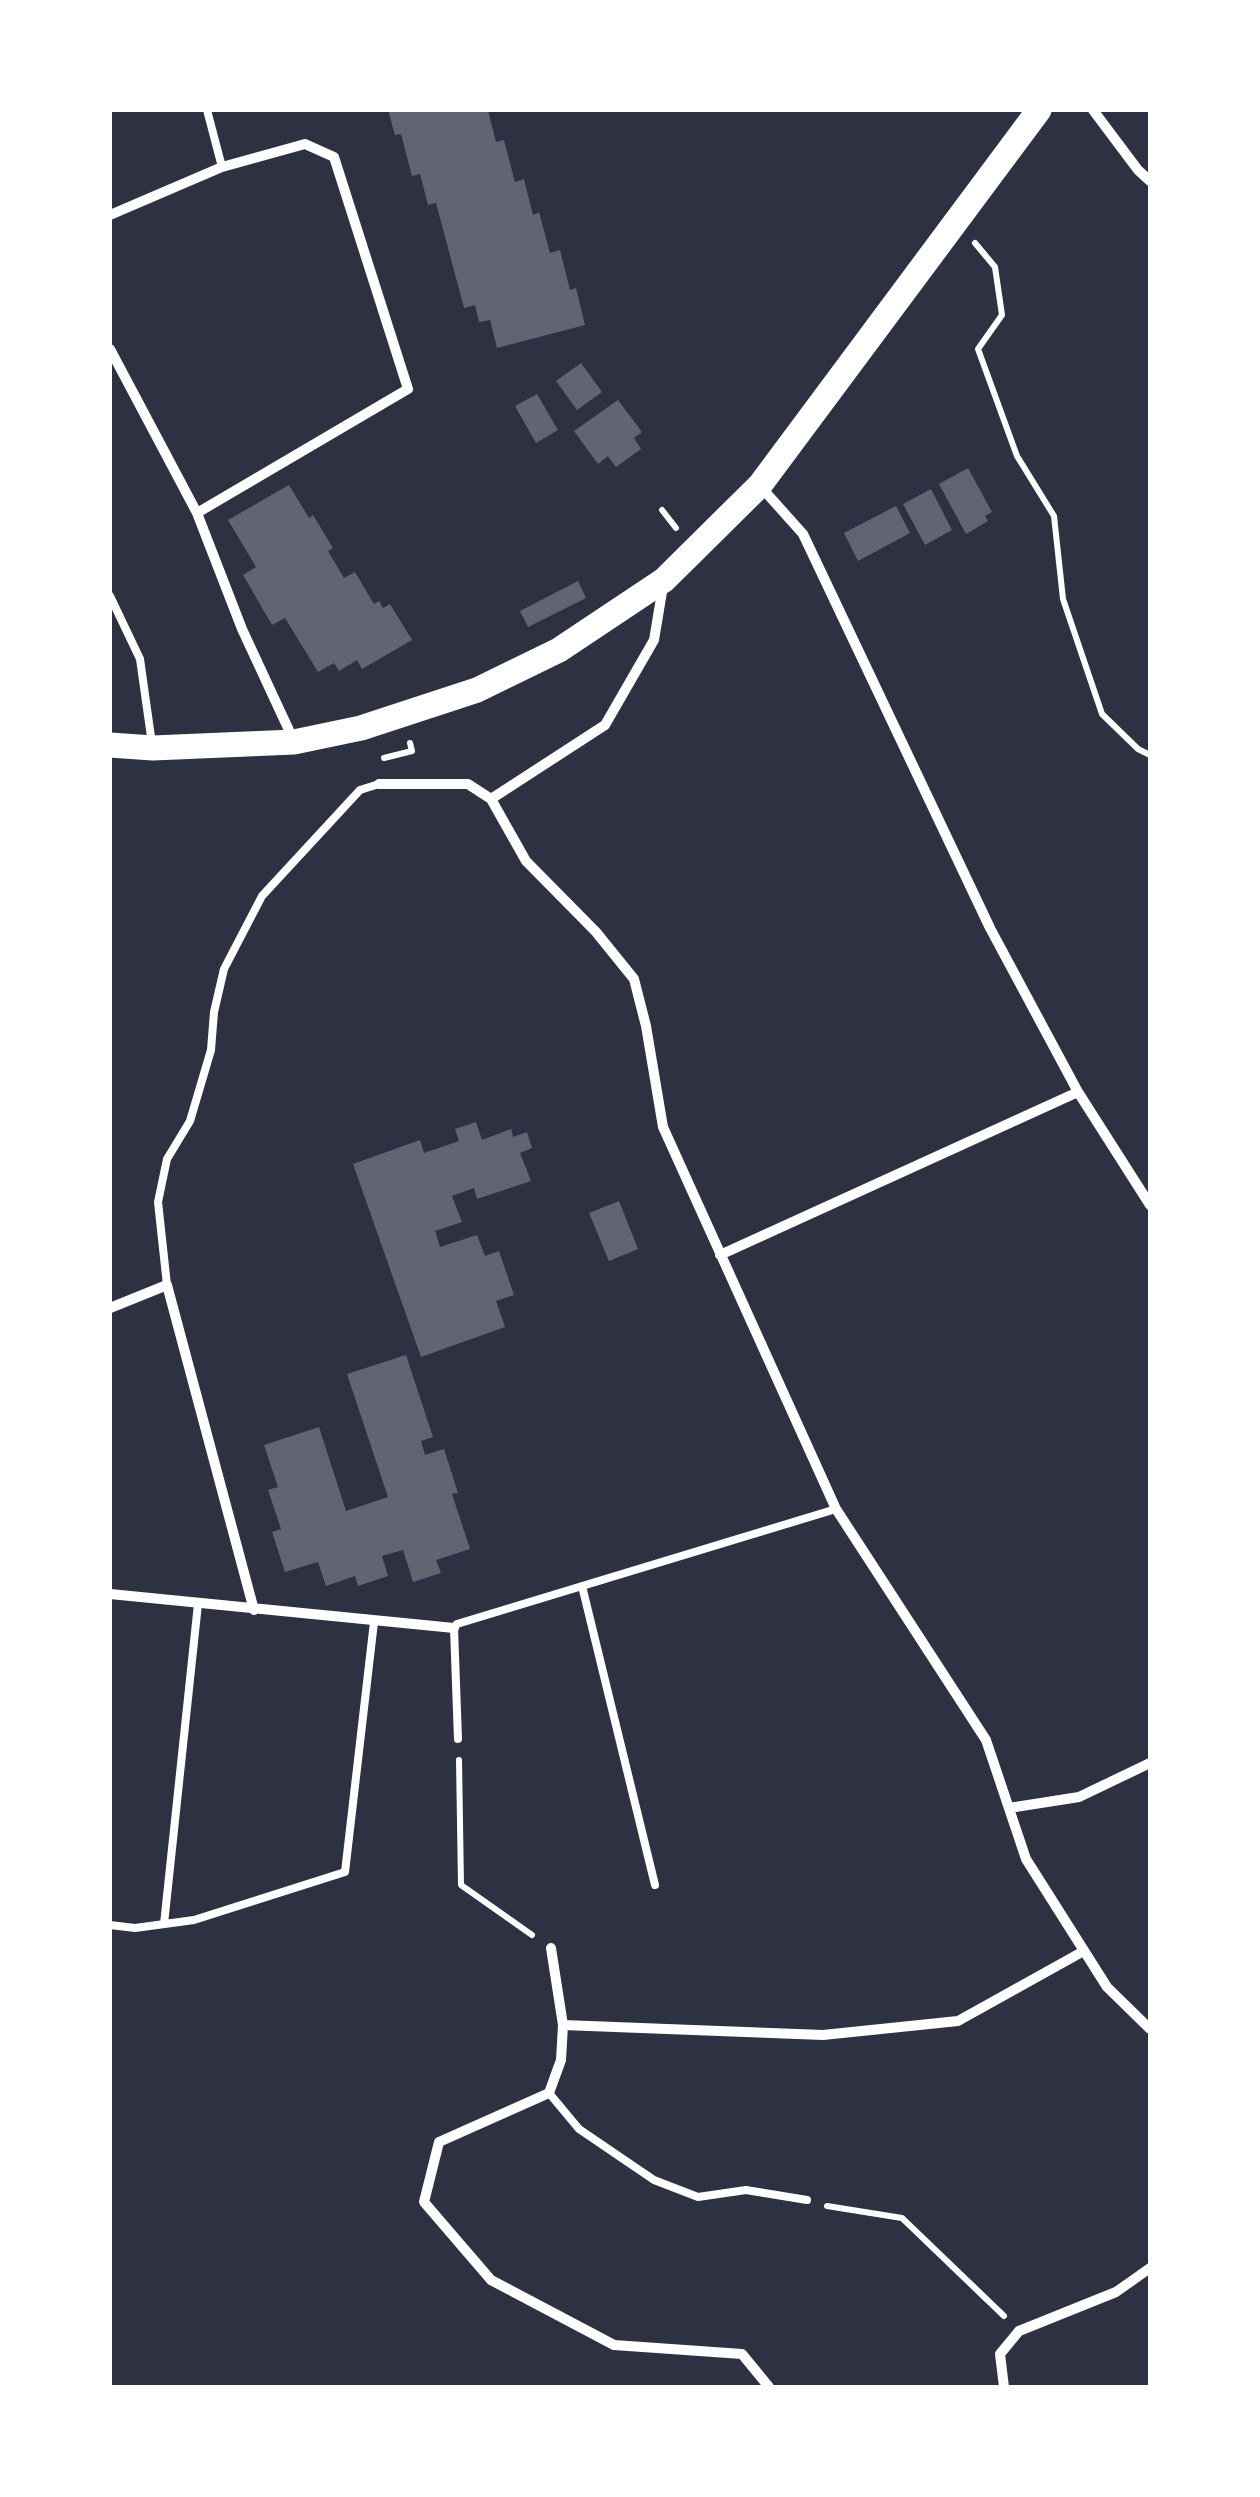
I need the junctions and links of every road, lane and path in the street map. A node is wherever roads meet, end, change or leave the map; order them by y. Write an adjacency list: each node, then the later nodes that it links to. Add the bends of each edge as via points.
1 (206, 110): 4 (lane)
2 (1039, 110): 9 (main road)
3 (1093, 110): 5 (street)
4 (222, 167): 6 (street); 10 (street, via 306,144 334,157 408,389)
5 (1150, 181)
6 (110, 215)
7 (973, 242): 17 (path, via 995,267 1002,315 978,349 1017,456 1054,516 1064,599 1102,714)
8 (110, 349): 10 (street)
9 (760, 485): 11 (main road); 21 (street, via 803,534 990,928)
10 (197, 512): 13 (street)
11 (664, 580): 13 (main road, via 560,650 477,690 362,728); 20 (street, via 654,640 605,725)
12 (110, 596): 15 (lane, via 140,659)
13 (294, 742): 15 (main road)
14 (110, 745): 15 (main road)
15 (153, 748)
16 (412, 750): 18 (path)
17 (1150, 755)
18 (383, 758)
19 (379, 784): 20 (street, via 468,784); 24 (lane, via 360,790 262,896 224,969 211,1050 190,1121 167,1159 158,1202)
20 (491, 799): 23 (street, via 526,861 634,979 662,1127)
21 (1078, 1092): 22 (street); 23 (street)
22 (1150, 1204)
23 (720, 1255): 26 (street)
24 (167, 1285): 25 (street); 30 (street)
25 (110, 1308)
26 (836, 1509): 27 (lane); 35 (street, via 986,1740)
27 (582, 1586): 32 (lane); 36 (lane)
28 (110, 1594): 29 (street)
29 (198, 1604): 30 (street); 37 (lane)
30 (254, 1610): 31 (street)
31 (374, 1622): 32 (street); 37 (lane, via 345,1872)
32 (454, 1628): 33 (lane)
33 (458, 1739): 39 (path, via 461,1885)
34 (1150, 1763): 35 (street, via 1079,1797)
35 (1009, 1808): 40 (street, via 1026,1860)
36 (655, 1885)
37 (164, 1924): 38 (lane)
38 (110, 1926)
39 (551, 1948): 41 (street)
40 (1082, 1952): 41 (street, via 958,2021 824,2035); 42 (street)
41 (562, 2025): 43 (street, via 561,2060)
42 (1150, 2029)
43 (550, 2093): 44 (lane, via 579,2129 654,2180 698,2197 746,2190); 47 (street, via 440,2142 424,2202 491,2280 614,2345 742,2354)
44 (806, 2200): 46 (path, via 902,2218)
45 (1150, 2268): 46 (street, via 1116,2292)
46 (1020, 2331): 48 (street, via 1000,2354)
47 (770, 2387)
48 (1004, 2387)

